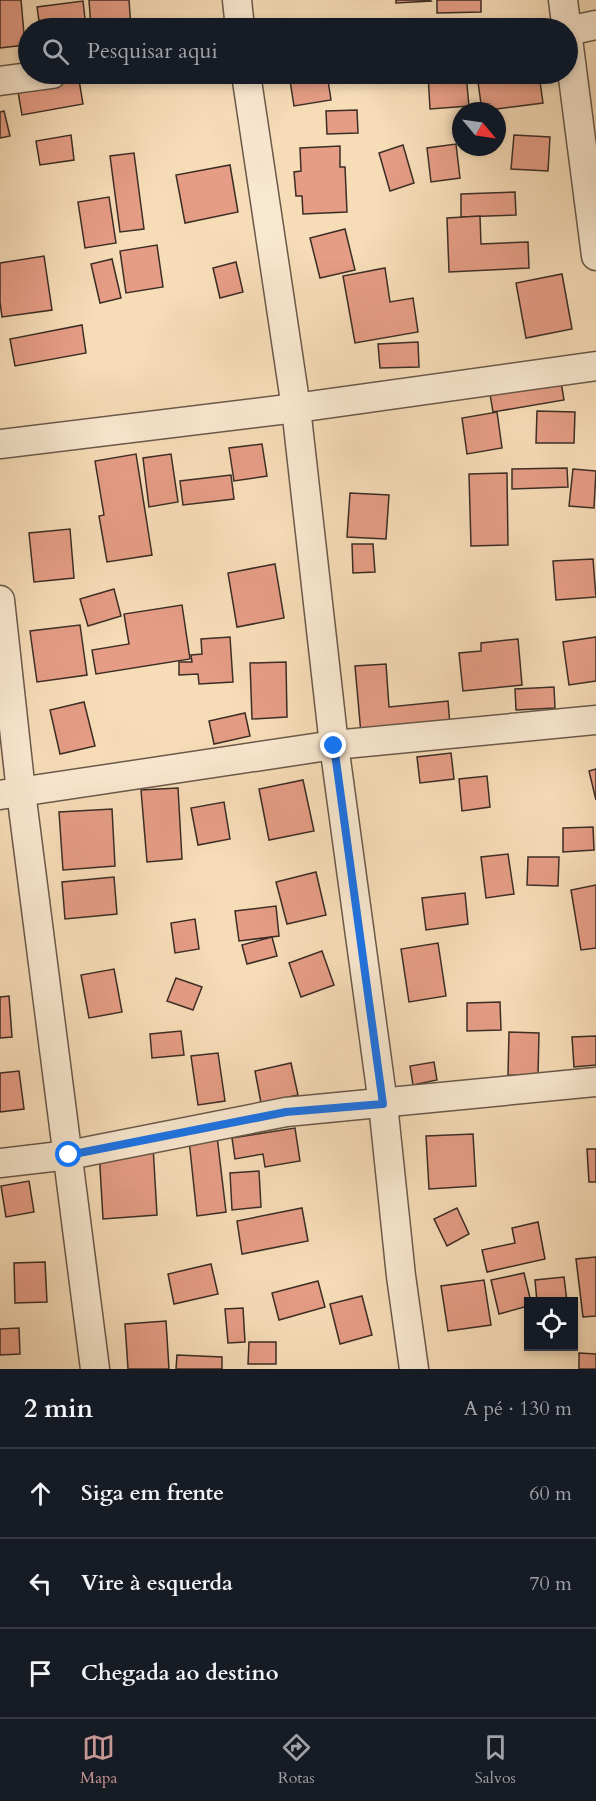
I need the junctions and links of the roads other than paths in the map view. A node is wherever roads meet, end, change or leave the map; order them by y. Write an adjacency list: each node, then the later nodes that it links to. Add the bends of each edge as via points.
1 (237, 0): 3 (street)
2 (563, 0): 4 (street)
3 (239, 18)
4 (566, 18)
5 (596, 25): 6 (street)
6 (578, 29)
7 (18, 79): 8 (street)
8 (0, 81)
9 (247, 84): 13 (street)
10 (575, 84): 11 (street)
11 (596, 256)
12 (596, 366): 13 (street)
13 (296, 408): 14 (street); 17 (street)
14 (0, 444)
15 (0, 600): 18 (street)
16 (596, 720): 17 (street)
17 (334, 746): 18 (street); 20 (street)
18 (10, 794): 21 (street)
19 (596, 1082): 20 (street)
20 (383, 1104): 21 (street, via 286,1112); 24 (street)
21 (69, 1155): 22 (street); 23 (street)
22 (0, 1163)
23 (95, 1369)
24 (414, 1369)

